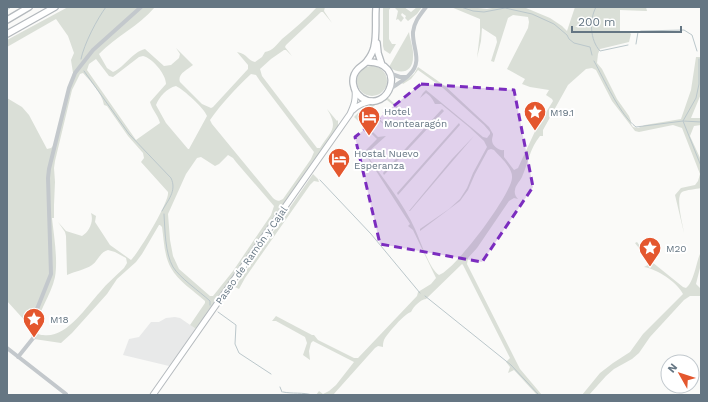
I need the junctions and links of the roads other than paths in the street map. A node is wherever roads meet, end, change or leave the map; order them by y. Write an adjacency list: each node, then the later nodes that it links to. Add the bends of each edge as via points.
1 (29, 7): 7 (highway)
2 (55, 7): 9 (highway)
3 (141, 7): 20 (street, via 93,50 79,67 68,88 48,178 51,274 32,324 34,336)
4 (372, 7): 8 (highway)
5 (377, 7): 8 (highway)
6 (426, 7): 14 (street, via 414,26 413,39 417,59)
7 (7, 20)
8 (376, 28): 10 (highway)
9 (7, 34)
10 (375, 53): 11 (highway); 12 (highway)
11 (366, 62): 12 (highway); 16 (highway, via 354,75)
12 (382, 65): 13 (highway)
13 (389, 72): 14 (street, via 400,77); 15 (highway)
14 (409, 76): 15 (street)
15 (390, 89): 17 (highway, via 383,97)
16 (355, 90): 17 (highway, via 364,99); 18 (main road, via 355,104)
17 (373, 101): 18 (main road, via 357,106)
18 (350, 114): 22 (main road, Paseo de Ramón y Cajal)
19 (7, 348): 20 (street)
20 (18, 357): 21 (street)
21 (66, 394)
22 (153, 395)

